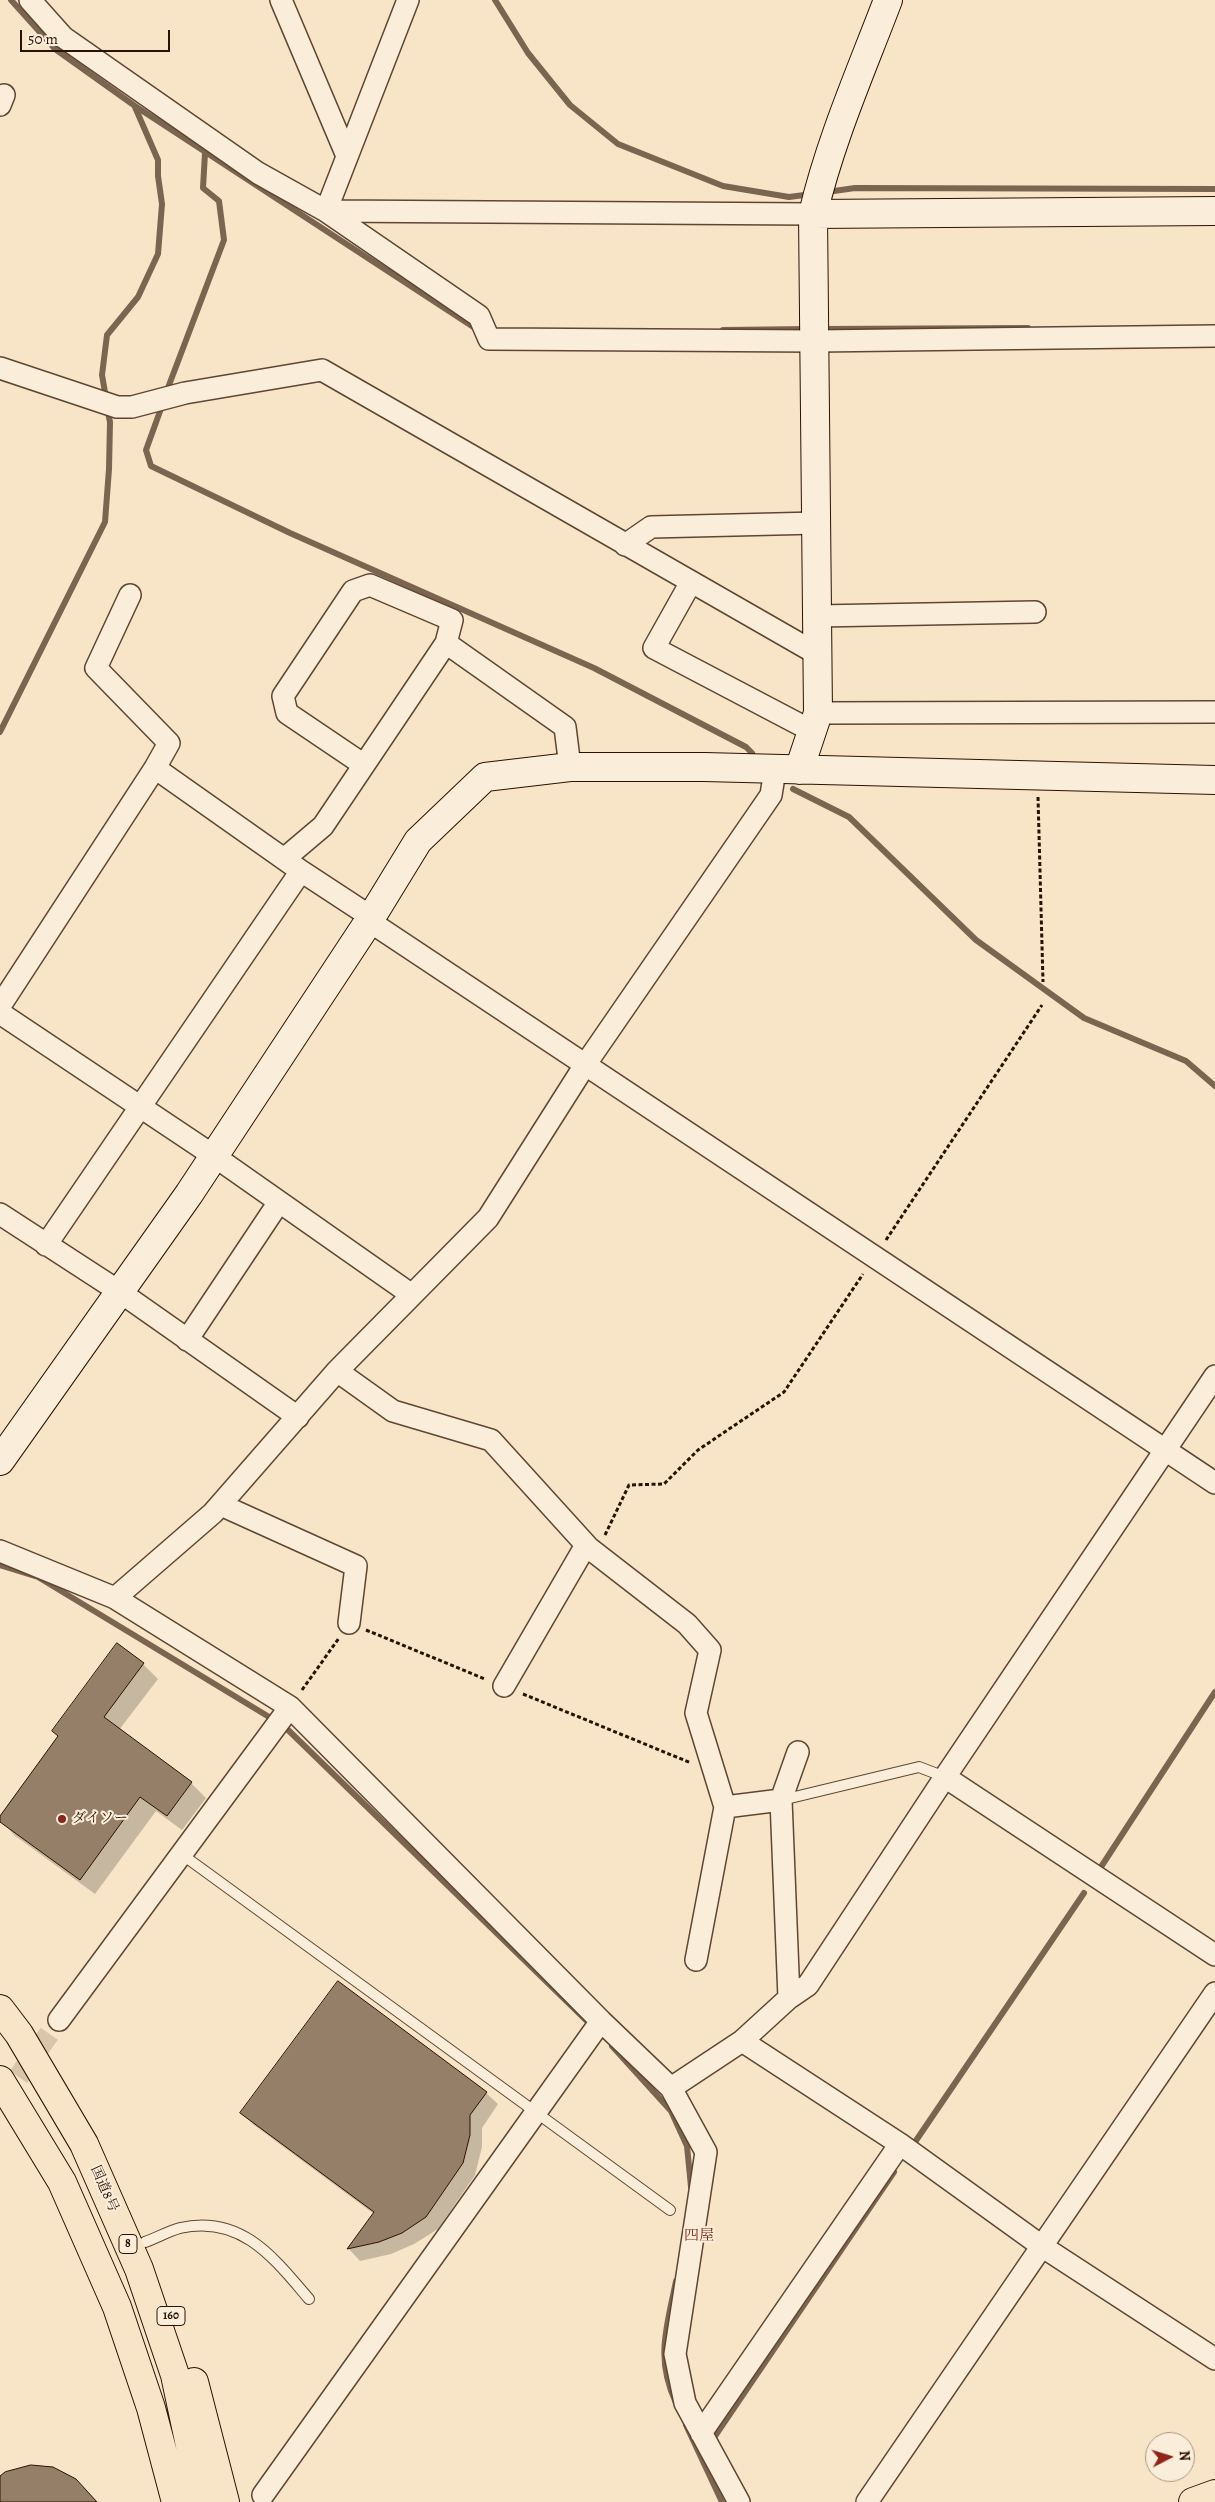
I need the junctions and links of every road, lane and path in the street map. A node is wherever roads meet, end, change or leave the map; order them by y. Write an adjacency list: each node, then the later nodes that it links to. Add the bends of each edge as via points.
1 (30, 0): 7 (street, via 63,37 258,173)
2 (281, 0): 5 (street)
3 (408, 0): 5 (street)
4 (888, 0): 6 (street)
5 (347, 156): 7 (street)
6 (817, 199): 7 (street); 8 (street); 9 (street)
7 (326, 211): 9 (street, via 479,316 489,339)
8 (1215, 211)
9 (816, 332): 10 (street); 12 (street)
10 (1215, 336)
11 (0, 368): 13 (street, via 117,407 322,370)
12 (817, 523): 13 (street, via 650,527); 17 (street)
13 (625, 545): 14 (street)
14 (692, 582): 19 (street); 21 (street, via 654,648)
15 (130, 595): 24 (street, via 96,668 169,743)
16 (1035, 612): 17 (street)
17 (818, 616): 19 (street)
18 (446, 643): 22 (street); 22 (street, via 452,620 370,585 353,591 283,696 287,713); 23 (street, via 565,727)
19 (819, 656): 21 (street)
20 (1215, 712): 21 (street)
21 (815, 722): 25 (street)
22 (364, 765): 28 (street)
23 (570, 767): 25 (street); 29 (street, via 485,778 418,841)
24 (155, 768): 28 (street); 32 (street)
25 (787, 770): 26 (street); 34 (street)
26 (1037, 776): 27 (street); 30 (path)
27 (1215, 780)
28 (292, 865): 29 (street, via 362,911); 35 (street)
29 (369, 921): 34 (street); 36 (street)
30 (1043, 982)
31 (1042, 1005): 40 (path)
32 (0, 1006)
33 (0, 1012): 35 (street)
34 (585, 1065): 40 (street); 42 (street, via 488,1218)
35 (140, 1108): 36 (street); 39 (street)
36 (214, 1156): 37 (street); 41 (street)
37 (279, 1202): 42 (street); 43 (street)
38 (0, 1214): 39 (street)
39 (46, 1245): 41 (street)
40 (874, 1257): 47 (street); 51 (path, via 784,1392 698,1450 664,1484 629,1485)
41 (120, 1292): 43 (street); 48 (street)
42 (412, 1295): 44 (street)
43 (187, 1340): 46 (street)
44 (337, 1370): 46 (street); 51 (street, via 393,1411 491,1440)
45 (1215, 1376): 47 (street)
46 (298, 1417): 50 (street)
47 (1166, 1450): 49 (street); 58 (street)
48 (0, 1461)
49 (1215, 1483)
50 (221, 1505): 53 (street); 54 (street, via 356,1566)
51 (591, 1549): 55 (street); 60 (street, via 687,1624 710,1650 696,1712)
52 (0, 1551): 53 (street)
53 (116, 1598): 56 (street)
54 (349, 1623)
55 (504, 1686)
56 (290, 1707): 61 (street); 68 (street)
57 (798, 1752): 59 (street)
58 (945, 1777): 59 (lane, via 919,1767); 62 (street); 65 (street, via 808,1985)
59 (781, 1800): 60 (street); 65 (street)
60 (725, 1807): 63 (street)
61 (180, 1853): 67 (street); 72 (lane)
62 (1215, 1955)
63 (696, 1960)
64 (1215, 1993): 77 (street)
65 (789, 1998): 69 (street)
66 (0, 2009): 73 (highway, 国道8号 / 8, via 19,2034)
67 (59, 2020)
68 (600, 2021): 71 (street); 72 (street)
69 (742, 2040): 71 (street); 74 (street)
70 (0, 2080): 83 (highway, via 62,2182 117,2307 151,2408)
71 (671, 2088): 80 (street, via 706,2152 675,2354 685,2403)
72 (536, 2112): 75 (lane); 82 (street)
73 (84, 2144): 76 (highway, 160, via 129,2206); 84 (highway, 国道8号 / 8, via 139,2269 175,2375)
74 (900, 2144): 77 (street); 80 (street)
75 (670, 2210)
76 (145, 2242): 78 (lane, via 180,2228 214,2225 243,2234 271,2253); 85 (highway, 160, via 196,2388)
77 (1043, 2247): 79 (street); 87 (street)
78 (309, 2298)
79 (1215, 2359)
80 (701, 2433): 86 (street)
81 (1215, 2494): 88 (highway)
82 (262, 2495)
83 (176, 2502)
84 (202, 2502)
85 (225, 2502)
86 (739, 2502)
87 (867, 2502)
88 (1193, 2502)

